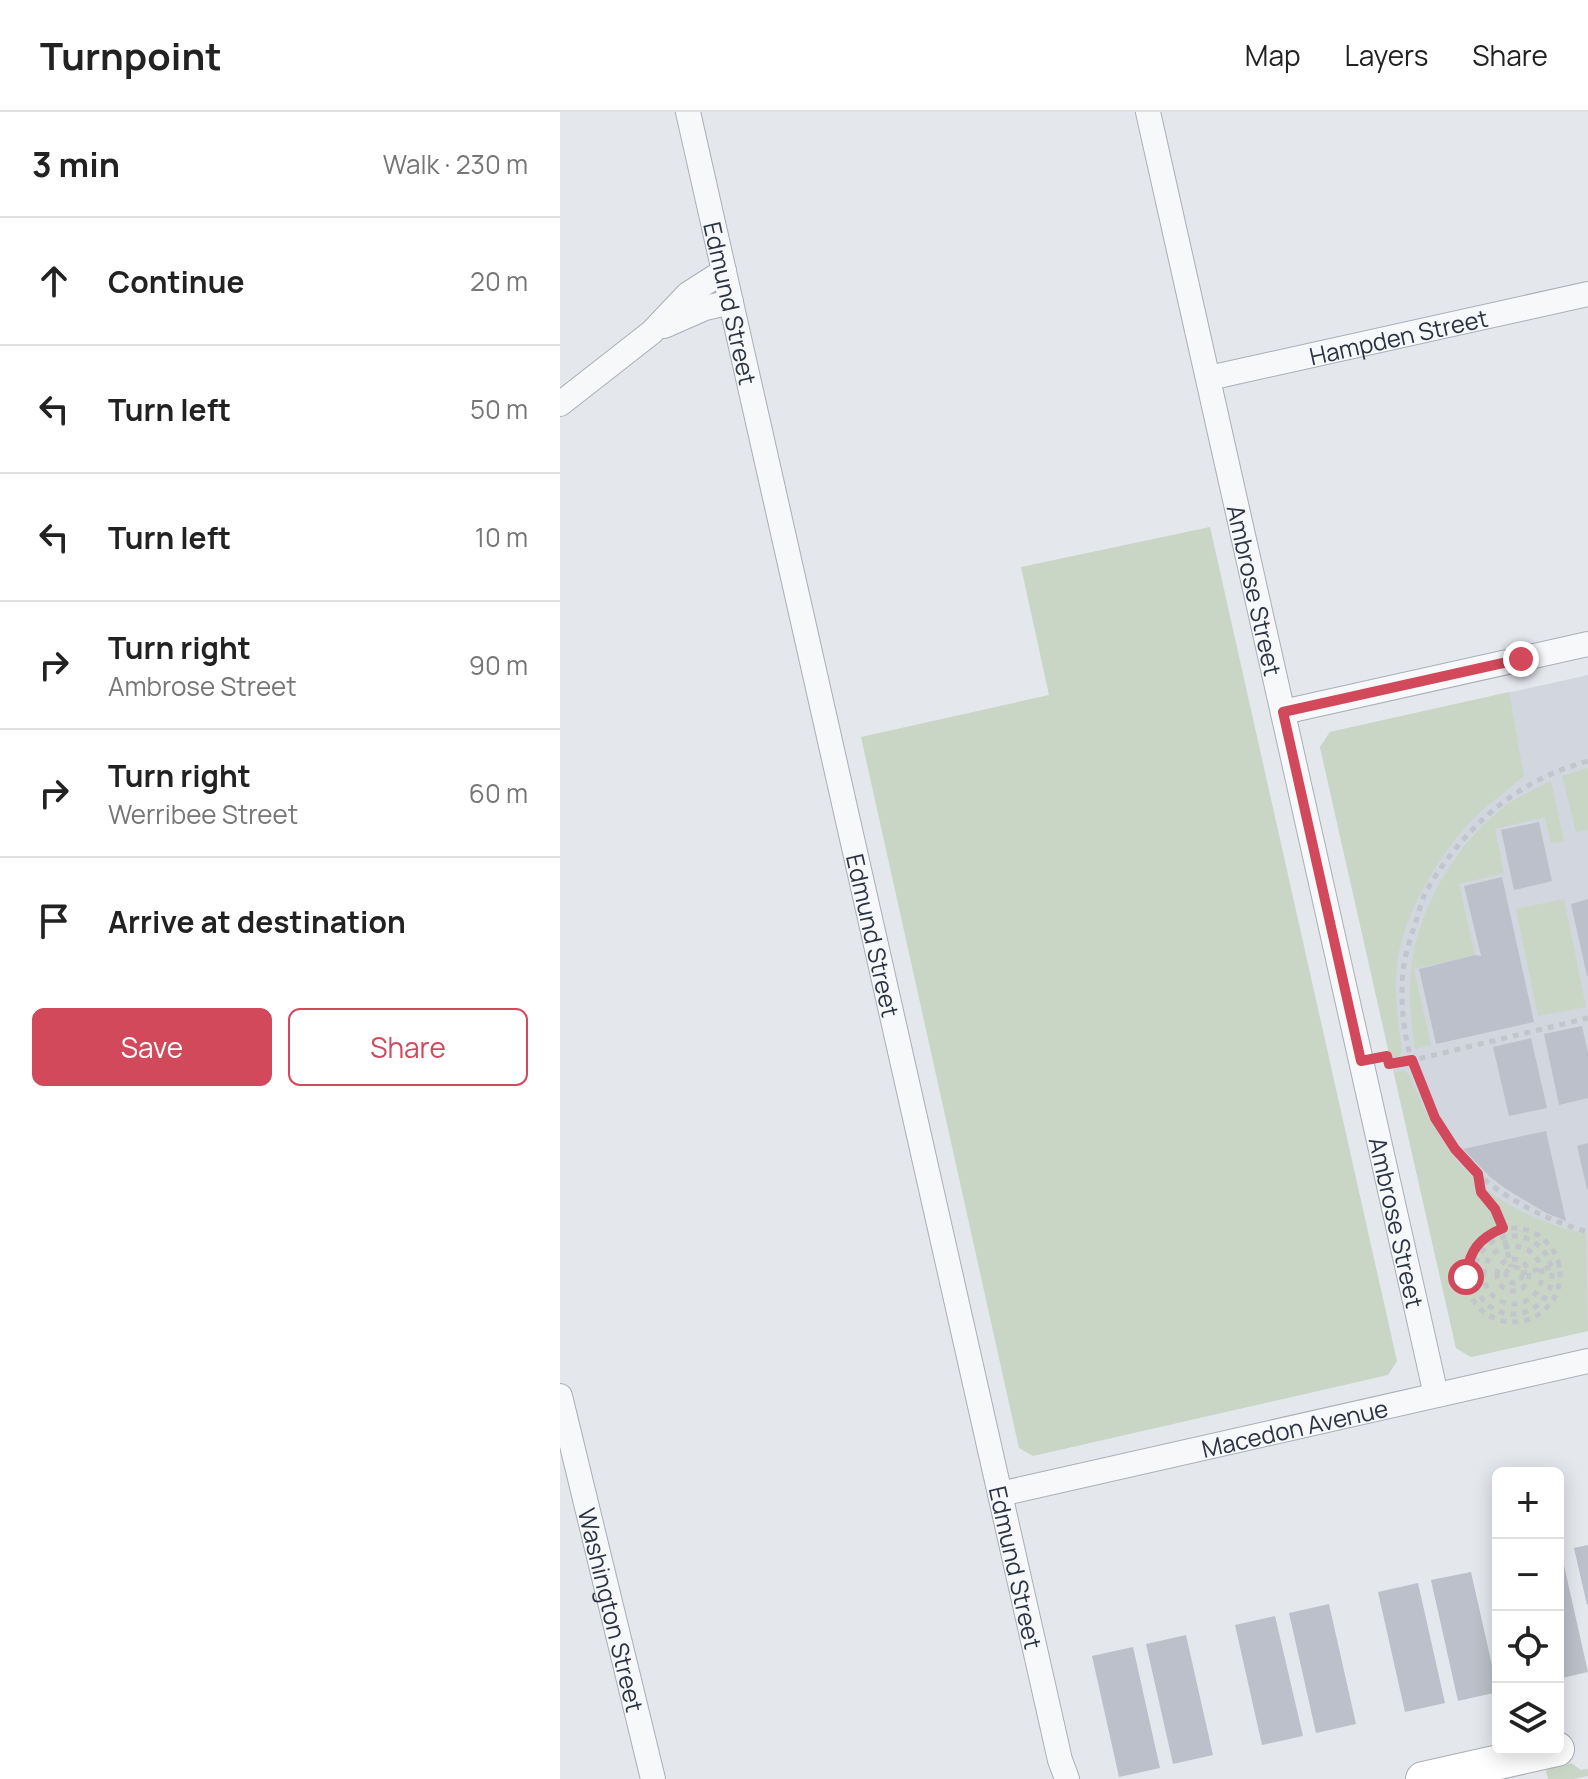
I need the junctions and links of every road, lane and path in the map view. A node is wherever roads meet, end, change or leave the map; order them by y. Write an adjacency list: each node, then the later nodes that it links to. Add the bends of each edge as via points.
1 (688, 112): 3 (street, Edmund Street)
2 (1148, 112): 7 (street, Ambrose Street)
3 (724, 271): 5 (street, Edmund Street); 6 (street, via 688,294)
4 (1588, 294): 7 (street, Hampden Street)
5 (731, 302): 6 (street); 45 (street, Edmund Street)
6 (652, 332): 8 (street)
7 (1209, 378): 10 (street, Ambrose Street)
8 (560, 404)
9 (1588, 644): 10 (street)
10 (1283, 712): 14 (street, Ambrose Street)
11 (1588, 761): 13 (path, via 1537,778 1504,800 1473,828 1425,892 1403,971)
12 (1588, 1018): 13 (path)
13 (1412, 1060): 14 (path, via 1389,1064 1387,1056); 15 (path, via 1435,1118)
14 (1361, 1061): 43 (street, Ambrose Street)
15 (1478, 1174): 16 (path, via 1481,1192); 17 (path, via 1532,1210)
16 (1503, 1228): 18 (path); 21 (path, via 1517,1227 1545,1239); 33 (path, via 1475,1246)
17 (1585, 1231)
18 (1504, 1236): 19 (path); 23 (path, via 1517,1235 1540,1245); 26 (path, via 1482,1251)
19 (1507, 1246): 20 (path); 24 (path, via 1525,1248); 27 (path, via 1490,1257)
20 (1510, 1258): 22 (path); 25 (path, via 1524,1262); 30 (path, via 1500,1265)
21 (1561, 1265): 23 (path); 41 (path, via 1561,1280 1549,1307)
22 (1511, 1267): 28 (path); 29 (path)
23 (1552, 1267): 24 (path); 40 (path, via 1543,1301)
24 (1542, 1269): 25 (path); 39 (path, via 1535,1294)
25 (1530, 1271): 28 (path); 36 (path, via 1528,1282)
26 (1474, 1272): 27 (path); 31 (path)
27 (1484, 1273): 34 (path)
28 (1521, 1273): 32 (path)
29 (1506, 1276): 30 (path); 32 (path)
30 (1497, 1278): 35 (path)
31 (1476, 1282): 33 (path); 37 (path)
32 (1516, 1283): 36 (path)
33 (1467, 1284): 41 (path, via 1478,1307 1491,1317)
34 (1488, 1288): 37 (path); 38 (path)
35 (1504, 1288): 36 (path); 38 (path)
36 (1517, 1291)
37 (1479, 1293): 40 (path, via 1495,1310)
38 (1497, 1299): 39 (path)
39 (1520, 1303): 40 (path)
40 (1522, 1313): 41 (path)
41 (1524, 1322)
42 (1588, 1361): 43 (street, Macedon Avenue)
43 (1436, 1395): 45 (street, Macedon Avenue)
44 (560, 1396): 50 (street, Washington Street)
45 (1000, 1494): 49 (street, Edmund Street)
46 (1588, 1742): 47 (street)
47 (1564, 1748)
48 (1531, 1755): 51 (street)
49 (1063, 1773)
50 (653, 1779)
51 (1423, 1779)

